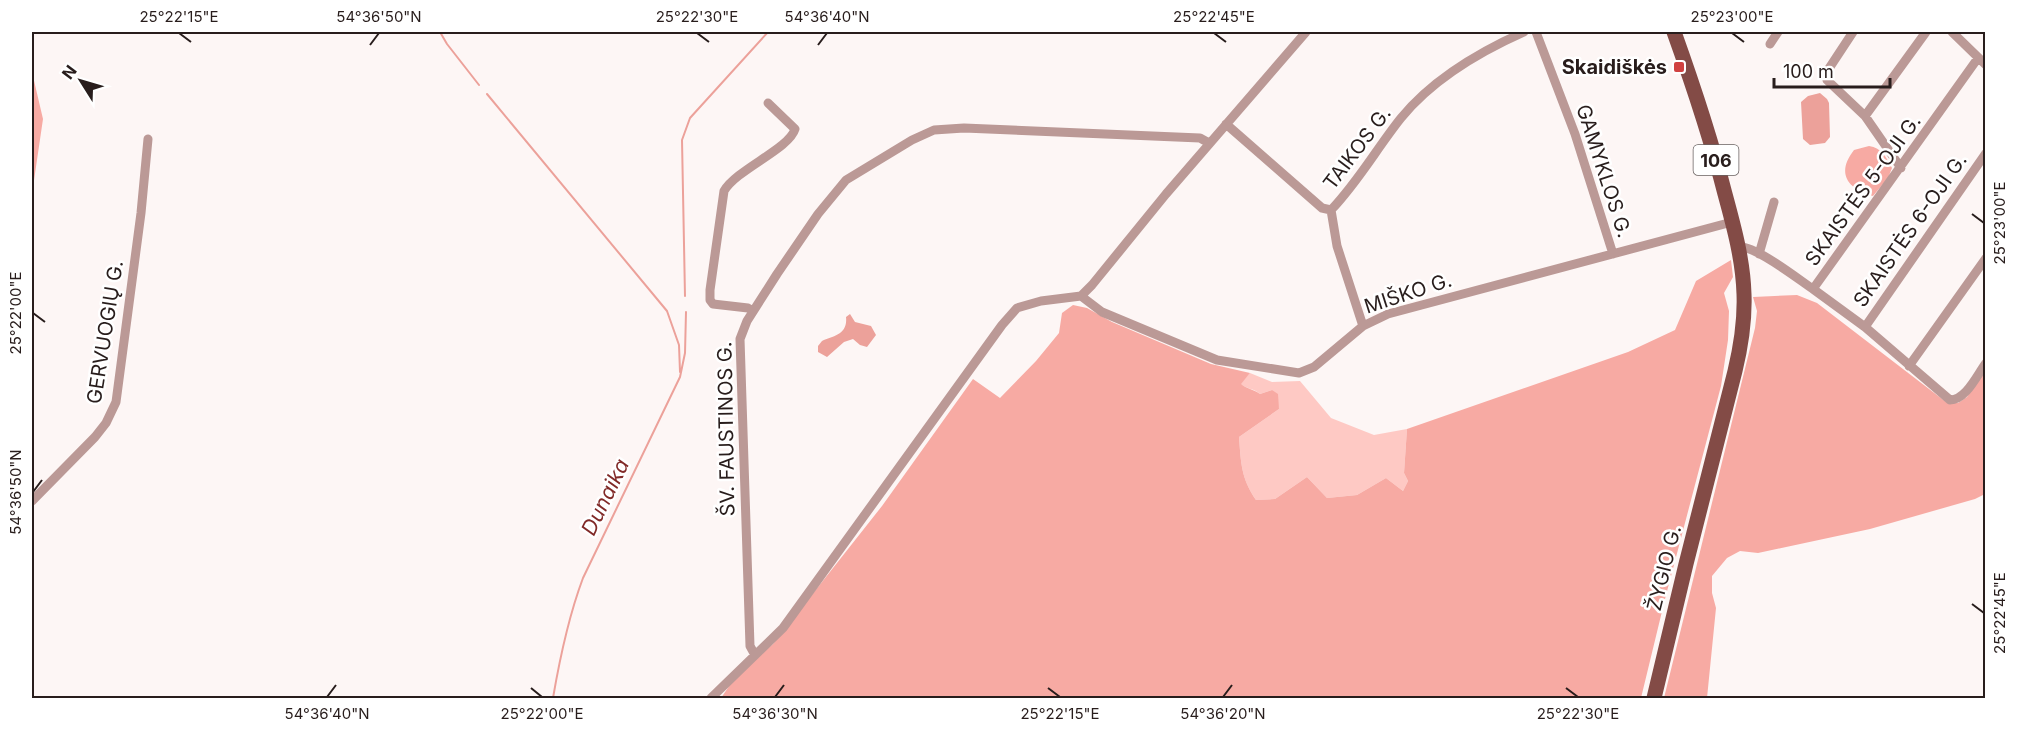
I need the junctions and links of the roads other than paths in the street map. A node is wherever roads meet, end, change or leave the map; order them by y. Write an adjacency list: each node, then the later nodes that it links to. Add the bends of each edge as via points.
1 (1306, 32): 13 (street)
2 (1524, 32): 19 (street, TAIKOS G., via 1467,63 1418,100)
3 (1536, 32): 22 (street, GAMYKLOS G., via 1575,134)
4 (1674, 32): 20 (main road, 106, via 1710,139)
5 (1778, 32): 9 (street)
6 (1853, 32): 12 (street, via 1826,73 1827,80)
7 (1926, 32): 12 (street)
8 (1952, 32): 10 (street)
9 (1770, 44)
10 (1982, 62): 17 (street, SKAISTĖS 5-OJI G.)
11 (768, 103): 27 (street, via 795,129 794,134 729,183 724,191 710,290 713,304)
12 (1865, 116): 17 (street)
13 (1226, 124): 15 (street); 19 (street, TAIKOS G., via 1322,208)
14 (148, 140): 32 (street, GERVUOGIŲ G., via 116,402 95,438)
15 (1209, 143): 26 (street); 27 (street, ŠV. FAUSTINOS G., via 1200,138 934,130 846,180 818,214)
16 (1986, 153): 29 (street, SKAISTĖS 6-OJI G.)
17 (1901, 168): 25 (street, SKAISTĖS 5-OJI G.)
18 (1774, 202): 23 (street)
19 (1331, 210): 28 (street, via 1337,246)
20 (1732, 222): 21 (main road, 106); 22 (street, MIŠKO G.)
21 (1738, 247): 23 (street, SKAISTĖS 5-OJI G.); 35 (main road, ŽYGIO G. / 106, via 1744,291 1743,331)
22 (1613, 254): 28 (street, MIŠKO G., via 1388,314)
23 (1759, 254): 25 (street, SKAISTĖS 5-OJI G.)
24 (1986, 258): 31 (street)
25 (1813, 289): 29 (street)
26 (1081, 296): 28 (street, MIŠKO G., via 1102,312 1217,360 1299,373 1314,367); 33 (street, via 1017,308 783,628)
27 (753, 311): 33 (street, ŠV. FAUSTINOS G., via 743,330 739,352 750,646)
28 (1363, 326)
29 (1865, 327): 31 (street)
30 (1986, 363): 31 (street, via 1956,400 1946,398)
31 (1909, 366)
32 (32, 501)
33 (755, 655): 34 (street)
34 (711, 699)
35 (1654, 699)

